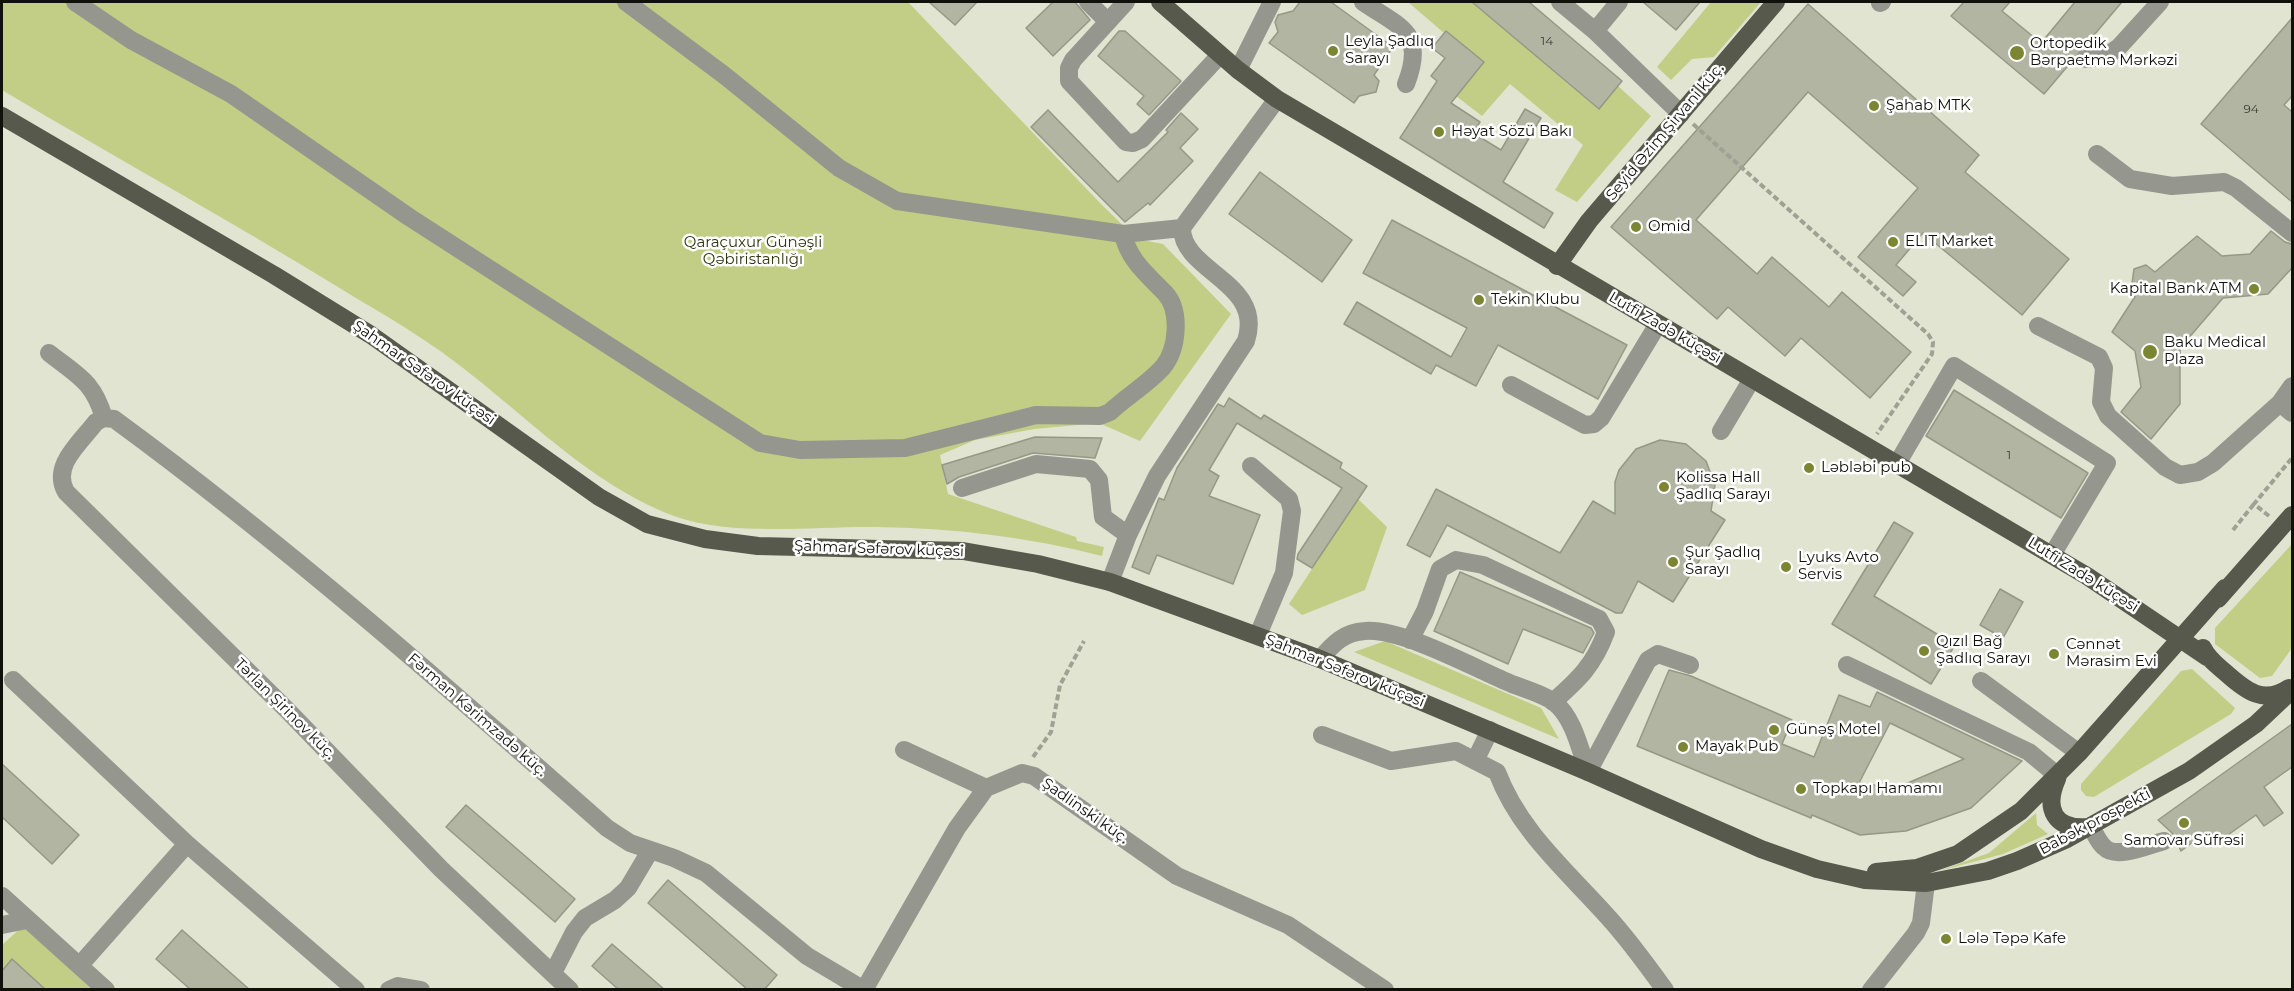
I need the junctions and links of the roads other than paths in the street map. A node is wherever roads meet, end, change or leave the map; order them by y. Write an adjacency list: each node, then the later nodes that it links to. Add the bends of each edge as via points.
1 (75, 2): 24 (street, via 131,40 231,94 409,217 760,443 800,450 905,448 1036,415 1100,416 1110,412 1164,365 1173,340 1176,311 1167,295 1126,249)
2 (626, 2): 24 (street, via 839,168 897,201)
3 (1088, 2): 12 (street)
4 (1126, 2): 12 (street)
5 (1160, 2): 14 (main road, Lutfi Zadə küçəsi)
6 (1272, 2): 16 (street)
7 (1363, 2): 17 (street, via 1407,33 1413,44 1414,63)
8 (1560, 2): 13 (street)
9 (1619, 2): 13 (street)
10 (1776, 2): 19 (main road, Seyid Əzim Şirvani küç.)
11 (2160, 2): 15 (street, via 2119,47 2107,56)
12 (1108, 22): 14 (street, via 1073,60 1069,81 1126,141 1142,140)
13 (1595, 31): 19 (street)
14 (1220, 56): 16 (main road, Lutfi Zadə küçəsi)
15 (2086, 58)
16 (1238, 70): 18 (main road, Lutfi Zadə küçəsi)
17 (1406, 84)
18 (1277, 99): 22 (street); 25 (main road, Lutfi Zadə küçəsi)
19 (1681, 114): 25 (main road, Seyid Əzim Şirvani küç., via 1589,221)
20 (2, 117): 41 (main road, Şahmar Səfərov küçəsi, via 371,335 599,497 647,524 705,539 758,546 963,551 1026,561)
21 (2097, 154): 23 (street, via 2130,179 2172,186 2224,182)
22 (1182, 228): 24 (street); 39 (street, via 1185,244 1242,300 1251,326 1246,340 1157,476)
23 (2292, 233)
24 (1124, 234)
25 (1557, 266): 26 (main road, Lutfi Zadə küçəsi)
26 (1658, 324): 29 (main road, Lutfi Zadə küçəsi); 30 (street, via 1601,418 1594,423 1585,425)
27 (2038, 326): 32 (street, via 2099,357 2104,368 2101,402 2108,417 2165,467 2180,474 2198,472 2213,463)
28 (49, 353): 33 (street, via 89,384)
29 (1752, 380): 34 (street); 35 (main road, Lutfi Zadə küçəsi)
30 (1511, 385)
31 (2292, 386): 32 (street)
32 (2286, 408)
33 (104, 418): 65 (street, Fərman Kərimzadə küç., via 114,419 256,528 607,828); 72 (street, Tərlan Şirinov küç., via 96,422 61,470 60,482 66,492 441,869)
34 (1721, 431)
35 (1897, 464): 40 (main road, Lutfi Zadə küçəsi); 40 (street, via 1954,366 2107,463)
36 (1251, 466): 43 (street, via 1289,499 1292,511 1284,573)
37 (962, 488): 39 (street, via 1036,464 1090,469 1099,480 1103,517)
38 (2289, 517): 42 (main road)
39 (1128, 535): 41 (street)
40 (2052, 555): 44 (main road, Lutfi Zadə küçəsi)
41 (1110, 582): 43 (main road, Şahmar Səfərov küçəsi)
42 (2225, 588): 44 (main road); 46 (main road, via 2201,633)
43 (1258, 635): 47 (main road, Şahmar Səfərov küçəsi)
44 (2182, 638): 46 (main road, Lutfi Zadə küçəsi); 57 (main road)
45 (1410, 640): 47 (street, via 1382,632 1348,634); 53 (street); 53 (street, via 1440,569 1456,560 1482,565 1599,620 1606,632 1596,658 1580,679)
46 (2207, 657): 52 (main road, Babək prospekti, via 2257,696)
47 (1320, 659): 54 (main road, Şahmar Səfərov küçəsi)
48 (1690, 665): 59 (street, via 1658,654 1648,660)
49 (1847, 665): 60 (street, via 2029,752)
50 (13, 680): 64 (street)
51 (1981, 681): 57 (street)
52 (2292, 688): 62 (main road, Babək prospekti, via 2256,724 2231,742)
53 (1553, 702): 59 (street, via 1571,726)
54 (1490, 730): 58 (street); 59 (main road, Şahmar Səfərov küçəsi)
55 (1322, 735): 58 (street, via 1391,761 1455,751)
56 (904, 750): 61 (street)
57 (2079, 753): 60 (main road)
58 (1475, 761): 73 (street, via 1497,772 1507,799 1552,859 1608,916)
59 (1588, 772): 66 (main road, Şahmar Səfərov küçəsi, via 1761,849)
60 (2058, 776): 62 (main road, via 2050,801 2054,815 2075,828); 66 (main road, via 2021,811 1958,854 1917,868 1890,872)
61 (986, 788): 79 (street, via 957,828); 80 (street, Şadlinski küç., via 1022,772 1034,776 1177,876 1288,925)
62 (2091, 827): 63 (street, via 2109,852 2120,853); 67 (main road, Babək prospekti, via 1988,871)
63 (2164, 841)
64 (187, 844): 71 (street); 75 (street)
65 (650, 852): 72 (street, via 628,888 585,918); 79 (street, Fərman Kərimzadə küç., via 706,873 807,956)
66 (1826, 871): 67 (main road, Babək prospekti, via 1884,882)
67 (1926, 883): 81 (street, via 1916,933)
68 (2, 896): 69 (street)
69 (27, 920): 70 (street); 71 (street)
70 (2, 925)
71 (80, 966): 74 (street)
72 (553, 973): 78 (street, Tərlan Şirinov küç.)
73 (1665, 989)
74 (106, 990)
75 (356, 990)
76 (389, 990): 77 (street, via 398,986)
77 (421, 990)
78 (570, 990)
79 (864, 990)
80 (1385, 990)
81 (1871, 990)

